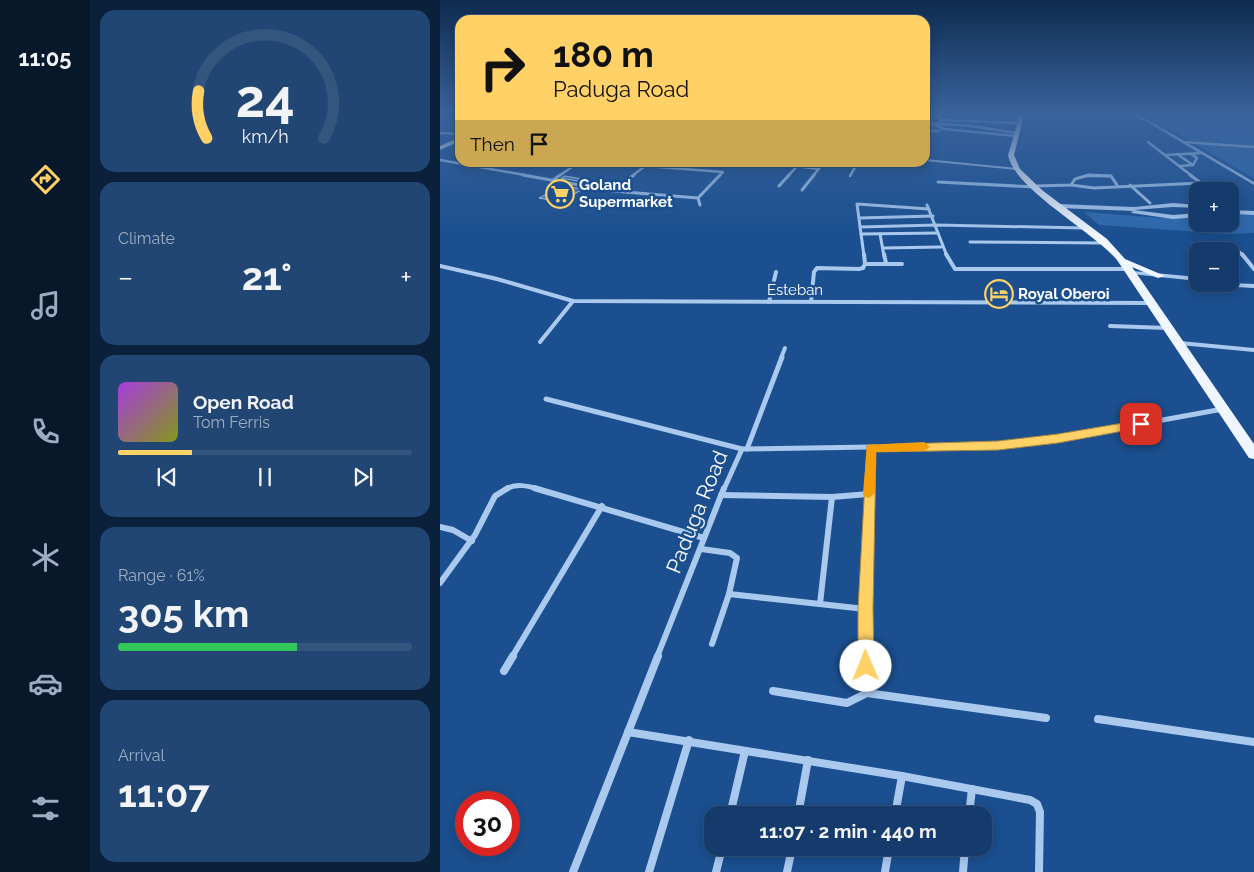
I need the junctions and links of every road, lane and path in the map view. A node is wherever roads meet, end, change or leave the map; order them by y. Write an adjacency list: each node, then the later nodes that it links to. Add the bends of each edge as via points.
1 (1011, 154): 24 (main road)
2 (1177, 154): 3 (street); 8 (street); 13 (street)
3 (1185, 154): 4 (street); 11 (street)
4 (1190, 154): 5 (street); 11 (street, via 1197,158)
5 (1194, 154)
6 (1203, 154): 28 (street)
7 (1205, 154): 28 (street)
8 (1166, 155): 14 (street); 15 (street)
9 (440, 160): 12 (street)
10 (930, 160): 24 (street)
11 (1195, 160): 13 (street)
12 (455, 163)
13 (1193, 165): 15 (street)
14 (1179, 166): 15 (street); 31 (street, via 1201,183)
15 (1184, 166)
16 (479, 167): 26 (street)
17 (572, 167): 26 (street)
18 (644, 167): 34 (street)
19 (658, 167): 36 (street, via 724,172)
20 (797, 167): 32 (street)
21 (805, 167): 23 (street)
22 (855, 167): 25 (street)
23 (819, 169): 35 (street)
24 (1017, 169): 33 (main road)
25 (850, 176)
26 (552, 180): 34 (street)
27 (938, 182): 33 (street)
28 (1254, 182)
29 (1071, 185): 30 (street, via 1087,188); 30 (street, via 1075,179 1098,174 1110,176); 33 (street)
30 (1118, 185): 31 (street)
31 (1130, 185): 37 (street)
32 (779, 186)
33 (1035, 186): 41 (main road)
34 (613, 190): 36 (street)
35 (802, 190)
36 (698, 198): 38 (street)
37 (1150, 203)
38 (700, 205)
39 (875, 206): 45 (street, via 928,207); 47 (street); 48 (street, via 857,204)
40 (1189, 207): 42 (street, via 1161,205)
41 (1062, 208): 42 (street); 51 (main road)
42 (1141, 211): 46 (street, via 1173,217)
43 (1239, 211): 44 (street)
44 (1254, 212)
45 (933, 216): 47 (street); 49 (street)
46 (1189, 216)
47 (880, 217): 48 (street)
48 (859, 218): 50 (street)
49 (936, 224): 50 (street); 51 (street); 52 (street)
50 (860, 227): 53 (street)
51 (1087, 228): 56 (main road)
52 (938, 232): 54 (street); 57 (street)
53 (861, 234): 54 (street); 62 (street)
54 (880, 234): 58 (street)
55 (970, 242): 56 (street)
56 (1106, 242): 60 (main road)
57 (941, 247): 58 (street); 67 (street, via 954,268 959,270)
58 (883, 248): 61 (street)
59 (1239, 252): 65 (street)
60 (1122, 261): 67 (main road); 68 (main road)
61 (886, 263): 62 (street); 63 (street)
62 (865, 264): 76 (street, via 860,269 816,269)
63 (902, 264)
64 (440, 266): 74 (street, Esteban)
65 (1254, 269)
66 (776, 272): 75 (street)
67 (1133, 273): 68 (street); 73 (main road)
68 (1164, 278): 69 (street); 73 (main road)
69 (1189, 279)
70 (1239, 282): 72 (street)
71 (1239, 285): 72 (street)
72 (1254, 285)
73 (1143, 288): 77 (main road)
74 (572, 302): 75 (street, Esteban); 80 (street)
75 (769, 302): 76 (street, Esteban)
76 (811, 302): 77 (street, Esteban)
77 (1154, 303): 79 (main road)
78 (1110, 326): 79 (street)
79 (1170, 328): 81 (main road)
80 (540, 342)
81 (1180, 343): 83 (street); 85 (main road)
82 (785, 348): 87 (street)
83 (1254, 350)
84 (546, 399): 87 (street)
85 (1224, 409): 86 (street, Paduga Road, via 1022,443); 88 (main road)
86 (871, 448): 87 (street, Paduga Road); 89 (street)
87 (744, 449): 90 (street, Paduga Road)
88 (1254, 454)
89 (869, 494): 91 (street); 100 (street)
90 (720, 495): 91 (street); 94 (street, Paduga Road)
91 (832, 497): 99 (street)
92 (602, 506): 94 (street); 95 (street, via 528,486 511,486 495,496); 102 (street)
93 (440, 527): 95 (street)
94 (704, 538): 96 (street, Paduga Road)
95 (472, 541): 97 (street)
96 (701, 549): 98 (street, via 730,553 737,558); 107 (street, Paduga Road)
97 (440, 583)
98 (729, 594): 99 (street); 101 (street)
99 (820, 604): 100 (street)
100 (865, 609): 104 (street)
101 (712, 644)
102 (504, 671)
103 (773, 691): 104 (street, via 847,703)
104 (867, 693): 105 (street)
105 (1046, 718)
106 (1098, 719): 109 (street)
107 (628, 732): 108 (street); 122 (street, Paduga Road)
108 (689, 740): 110 (street); 123 (street)
109 (1254, 742)
110 (746, 751): 111 (street); 114 (street)
111 (808, 760): 112 (street); 115 (street)
112 (902, 776): 113 (street); 116 (street)
113 (972, 789): 117 (street); 128 (street, via 1037,804 1040,812)
114 (732, 806)
115 (800, 806)
116 (897, 806)
117 (970, 806)
118 (720, 856): 124 (street)
119 (790, 856): 125 (street)
120 (887, 856): 126 (street)
121 (965, 856): 127 (street)
122 (573, 872)
123 (649, 872)
124 (716, 872)
125 (787, 872)
126 (884, 872)
127 (963, 872)
128 (1039, 872)

